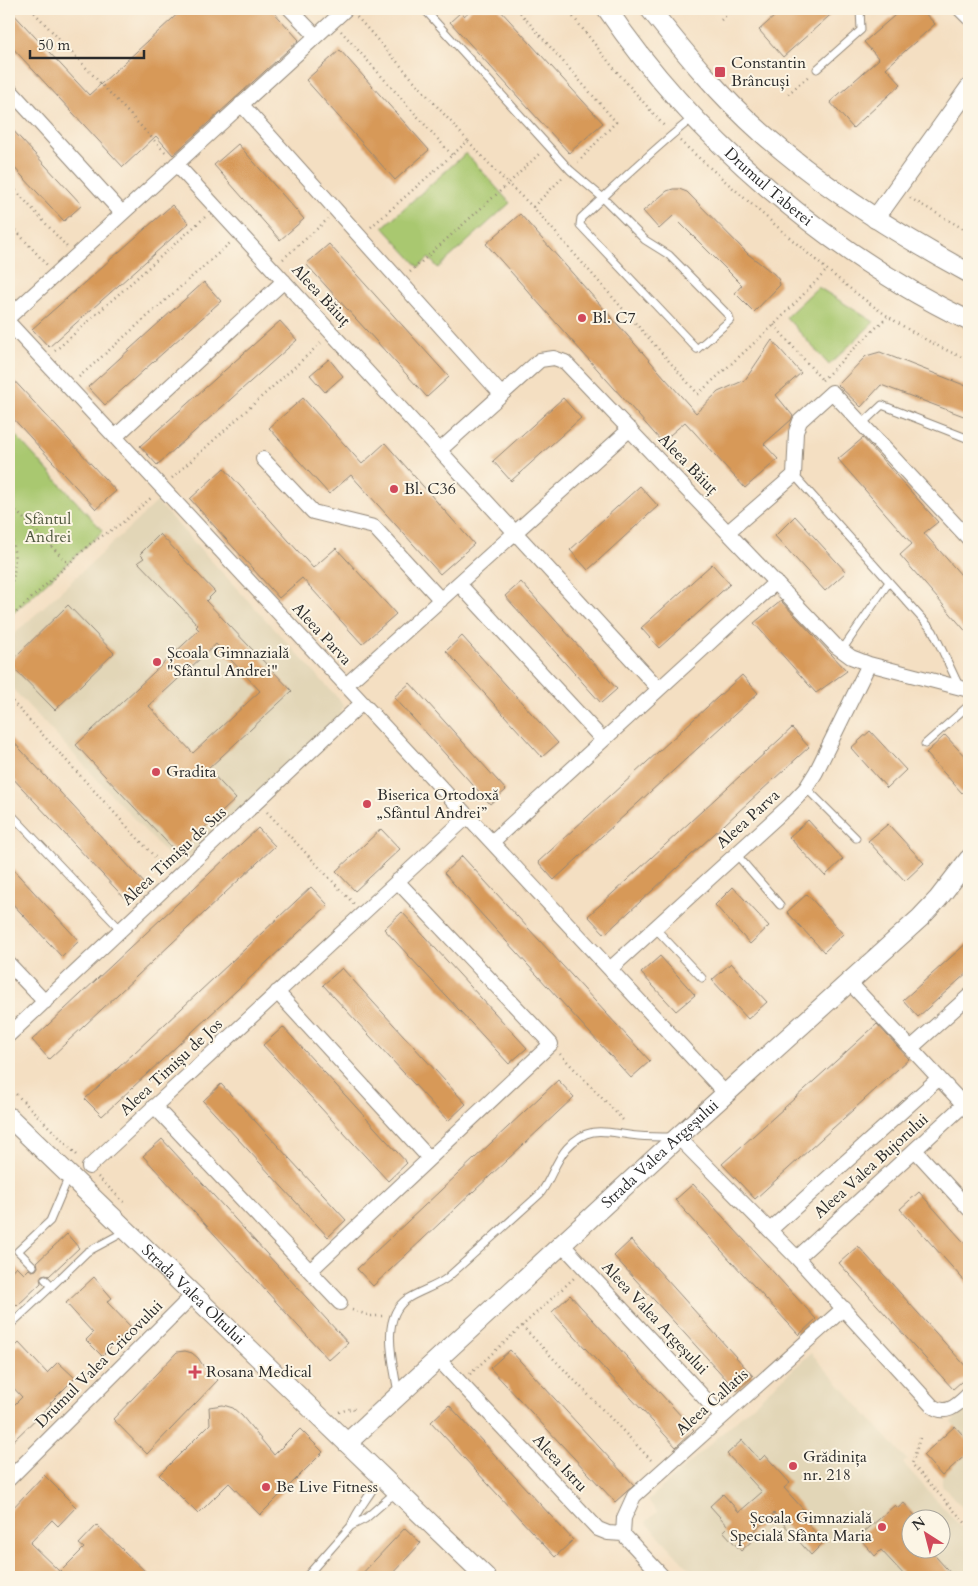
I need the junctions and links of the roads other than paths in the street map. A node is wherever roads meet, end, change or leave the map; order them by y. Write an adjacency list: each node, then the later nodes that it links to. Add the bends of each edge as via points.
1 (290, 9): 9 (street)
2 (424, 9): 16 (lane, via 547,146)
3 (606, 9): 14 (main road, Drumul Taberei)
4 (650, 9): 18 (main road, via 694,62 760,132)
5 (860, 9): 10 (lane, via 861,30)
6 (960, 9): 8 (street)
7 (351, 12): 9 (street, via 332,21)
8 (969, 18)
9 (316, 36): 13 (street)
10 (817, 69)
11 (969, 88): 18 (street)
12 (9, 89): 17 (street)
13 (241, 104): 15 (street); 24 (street)
14 (694, 116): 16 (lane); 22 (main road, Drumul Taberei, via 737,161 815,226 886,274)
15 (176, 164): 17 (street); 20 (street, Aleea Băiuț)
16 (603, 198): 16 (lane, via 580,218 580,225 694,347 700,348 730,320 729,316 669,255 645,240)
17 (122, 213): 21 (street)
18 (875, 219): 19 (main road)
19 (969, 273)
20 (284, 281): 27 (street); 29 (street, Aleea Băiuț)
21 (9, 317)
22 (969, 321)
23 (9, 323): 27 (street, Aleea Parva)
24 (501, 394): 26 (street, Aleea Băiuț, via 540,360 554,358 566,362); 29 (street, Aleea Băiuț)
25 (862, 424): 28 (lane, via 882,404); 31 (street, via 832,392 800,421 796,432); 34 (street)
26 (630, 429): 32 (street); 33 (street, Aleea Băiuț)
27 (115, 437): 41 (street, Aleea Parva)
28 (969, 439)
29 (440, 450): 32 (street, Aleea Băiuț)
30 (263, 459): 38 (street, via 313,512 374,527)
31 (794, 475): 33 (street); 36 (lane)
32 (517, 532): 37 (street); 42 (street, Aleea Băiuț)
33 (728, 532): 35 (street, Aleea Băiuț)
34 (969, 538)
35 (776, 582): 39 (street, Aleea Băiuț); 42 (street)
36 (889, 582): 39 (lane); 43 (lane, via 933,631)
37 (459, 584): 38 (street); 46 (street)
38 (441, 600): 41 (street)
39 (842, 650): 40 (street, Aleea Băiuț)
40 (869, 664): 43 (street, Aleea Băiuț); 48 (street, Aleea Parva)
41 (346, 685): 44 (street, Aleea Parva)
42 (659, 689): 46 (street)
43 (965, 689)
44 (362, 703): 50 (street, Aleea Parva); 58 (street, Aleea Timișu de Sus)
45 (969, 704): 47 (lane)
46 (603, 740): 52 (street)
47 (925, 744)
48 (806, 788): 51 (lane); 53 (street, Aleea Parva)
49 (9, 812): 58 (lane)
50 (468, 816): 52 (street, Aleea Parva); 55 (street, Aleea Timișu de Jos)
51 (856, 838)
52 (492, 842): 60 (street, Aleea Parva)
53 (736, 854): 56 (lane); 57 (street, Aleea Parva)
54 (969, 859): 62 (main road, Strada Valea Argeșului, via 929,910)
55 (397, 881): 63 (street, Aleea Timișu de Jos); 75 (street, via 551,1044)
56 (780, 905)
57 (655, 928): 60 (street, Aleea Parva); 61 (lane)
58 (121, 930): 65 (street, Aleea Timișu de Sus)
59 (9, 964): 65 (street)
60 (610, 969): 69 (street, Aleea Parva)
61 (702, 978)
62 (850, 982): 67 (street); 69 (main road, Strada Valea Argeșului)
63 (277, 992): 71 (street, Aleea Timișu de Jos); 75 (street)
64 (969, 996): 67 (street)
65 (45, 1002): 66 (street, Aleea Timișu de Sus)
66 (9, 1035)
67 (911, 1048): 68 (street)
68 (939, 1078): 70 (street); 79 (street, Aleea Valea Bujorului)
69 (726, 1094): 73 (main road, Strada Valea Argeșului)
70 (967, 1103): 74 (street, Aleea Valea Bujorului)
71 (154, 1106): 76 (street, Aleea Timișu de Jos); 86 (street)
72 (9, 1118): 77 (main road, Strada Valea Oltului)
73 (678, 1137): 79 (street); 81 (main road, Strada Valea Argeșului); 95 (lane, via 638,1136 599,1130 577,1138 567,1148 540,1194 448,1278 397,1308 390,1328)
74 (915, 1150): 78 (street); 84 (street, Aleea Valea Bujorului)
75 (429, 1158): 86 (street)
76 (89, 1167)
77 (69, 1176): 80 (main road, Strada Valea Oltului); 83 (lane, via 50,1221)
78 (969, 1209)
79 (770, 1230): 84 (street)
80 (127, 1231): 88 (lane, via 87,1252); 89 (main road, Strada Valea Oltului)
81 (562, 1244): 93 (main road, Strada Valea Argeșului); 96 (street, Aleea Valea Argeșului)
82 (9, 1250): 83 (lane)
83 (18, 1251): 85 (lane)
84 (797, 1258): 91 (street)
85 (32, 1266)
86 (310, 1271): 90 (street)
87 (45, 1279): 88 (lane)
88 (52, 1286): 92 (lane)
89 (193, 1295): 97 (main road, Strada Valea Oltului); 99 (street, Drumul Valea Cricovului)
90 (340, 1303)
91 (844, 1308): 94 (street, via 936,1409 953,1409); 96 (street, Aleea Callatis)
92 (9, 1326)
93 (438, 1359): 95 (main road, Strada Valea Argeșului); 102 (street, Aleea Istru, via 598,1529)
94 (969, 1394)
95 (398, 1395): 97 (main road, Strada Valea Argeșului)
96 (722, 1416): 102 (street, Aleea Callatis, via 634,1496 624,1518)
97 (347, 1443): 98 (main road, Strada Valea Oltului)
98 (380, 1475): 100 (main road, Strada Valea Oltului); 101 (lane)
99 (9, 1479)
100 (399, 1493): 101 (lane); 104 (main road, Strada Valea Oltului)
101 (351, 1526): 103 (lane)
102 (623, 1534): 105 (street)
103 (306, 1577)
104 (486, 1577)
105 (663, 1577)

